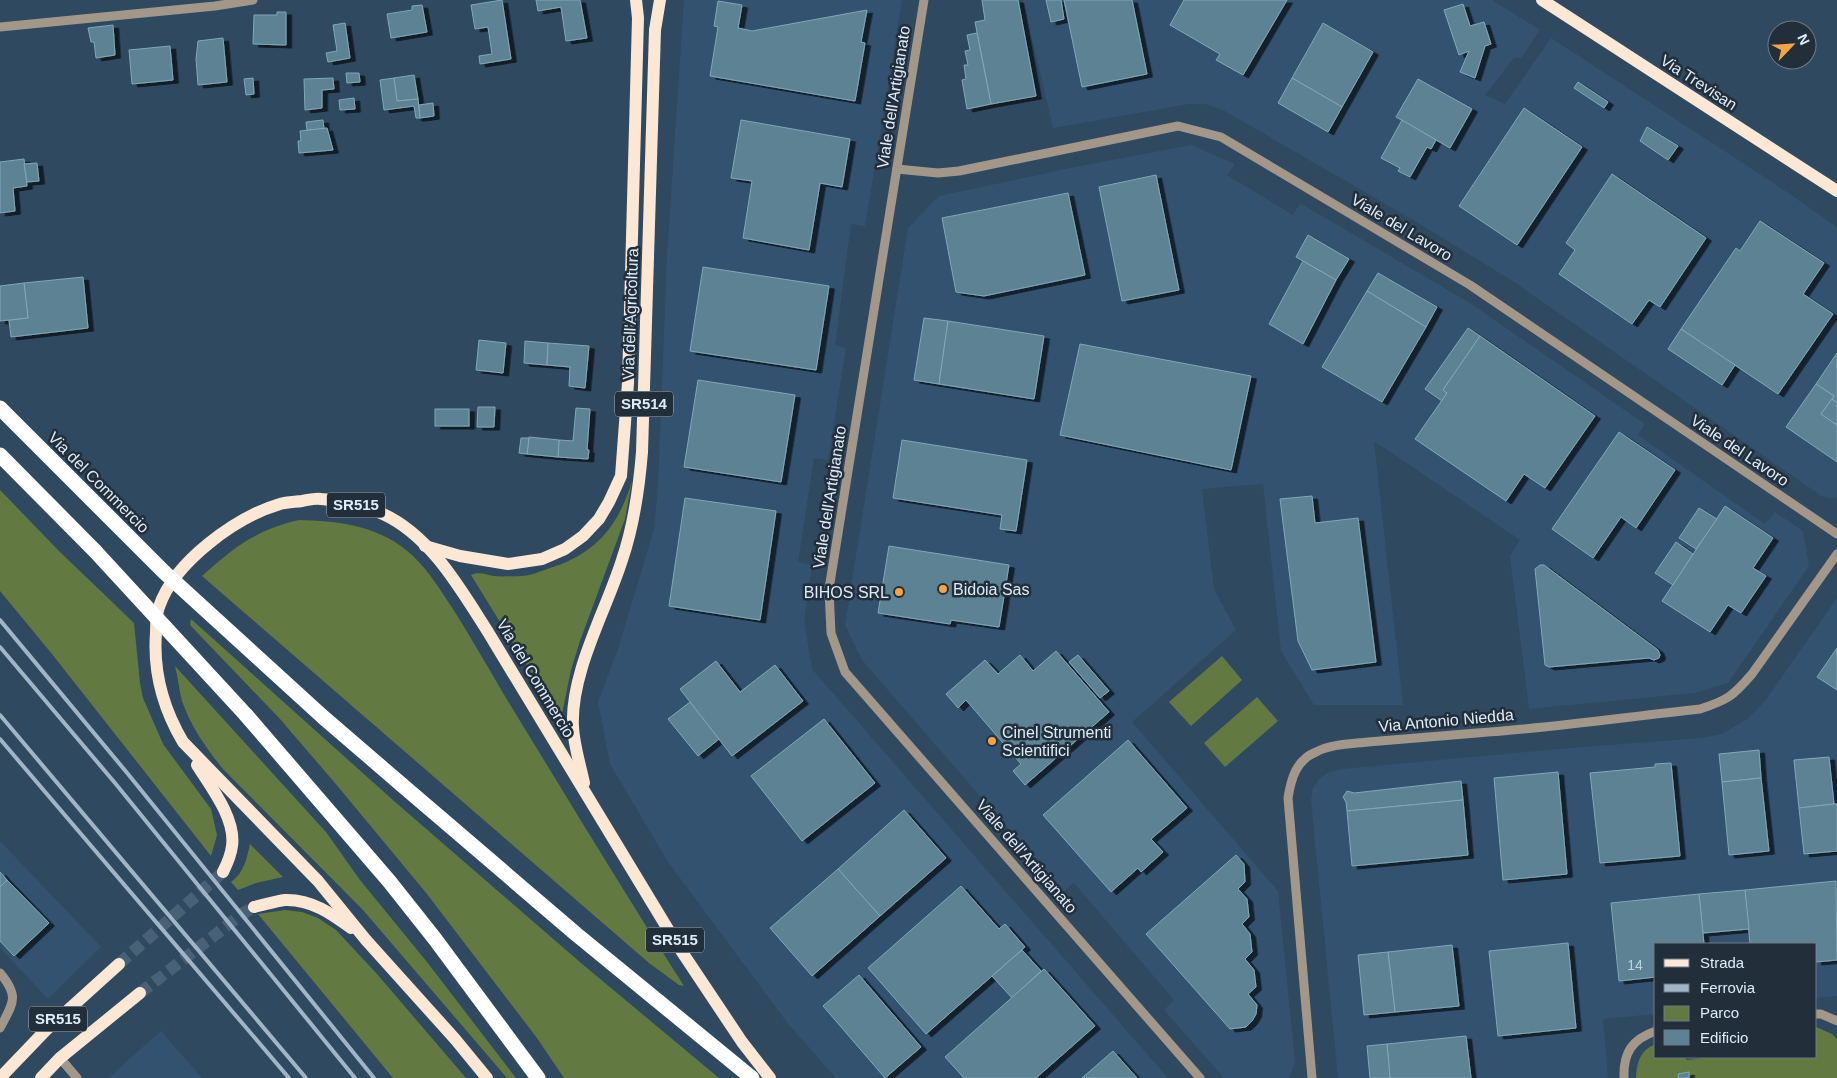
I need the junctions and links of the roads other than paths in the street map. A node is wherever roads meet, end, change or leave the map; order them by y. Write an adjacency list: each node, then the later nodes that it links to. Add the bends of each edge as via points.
1 (253, 0): 6 (street)
2 (636, 0): 12 (main road, Via dell'Agricoltura / SR514, via 630,317 621,476 599,519 583,536 542,558 508,564)
3 (660, 0): 15 (main road, Via dell'Agricoltura / SR514, via 655,30 639,492 632,530 586,656 577,690 573,726)
4 (924, 0): 7 (street, Viale dell'Artigianato)
5 (1542, 0): 8 (main road, Via Trevisan)
6 (0, 27)
7 (897, 169): 11 (street, Viale del Lavoro, via 938,173 959,170 1178,126 1222,137 1470,285); 35 (street, Viale dell'Artigianato, via 829,589 831,633 845,672)
8 (1837, 191)
9 (0, 408): 33 (highway, Via del Commercio, bridge, via 164,572 323,717 576,934)
10 (0, 455): 32 (highway, bridge, via 108,566 331,812 435,938)
11 (1837, 534)
12 (425, 546): 14 (main road, Via del Commercio / SR515, via 384,515 350,503 320,498 265,510 214,539 193,556 171,584 156,619 154,652 158,679 162,697); 15 (main road, Via del Commercio / SR515, via 457,584)
13 (1837, 554): 27 (street, Via Antonio Niedda, via 1752,674 1722,702 1700,709 1337,746 1314,752 1304,760 1295,771 1288,798)
14 (182, 742): 16 (main road, SR515, via 222,804 232,832 233,845); 18 (main road, Via del Commercio / SR515, via 318,881)
15 (588, 797): 34 (main road, Via del Commercio / SR515, via 712,997)
16 (222, 872)
17 (254, 908): 18 (main road, SR515, via 285,900 304,902 333,915)
18 (366, 940): 31 (main road, Via del Commercio / SR515)
19 (119, 964): 28 (main road, SR515, via 46,1030)
20 (0, 973): 24 (street, via 14,994)
21 (140, 993): 26 (main road, SR515)
22 (1817, 1014): 23 (street)
23 (1837, 1021)
24 (0, 1028)
25 (1654, 1032): 36 (street, via 1634,1042 1627,1055)
26 (60, 1058): 29 (main road, SR515); 30 (street)
27 (1310, 1076)
28 (0, 1078)
29 (41, 1078)
30 (77, 1078)
31 (487, 1078)
32 (538, 1078)
33 (752, 1078)
34 (770, 1078)
35 (1200, 1078)
36 (1624, 1078)

